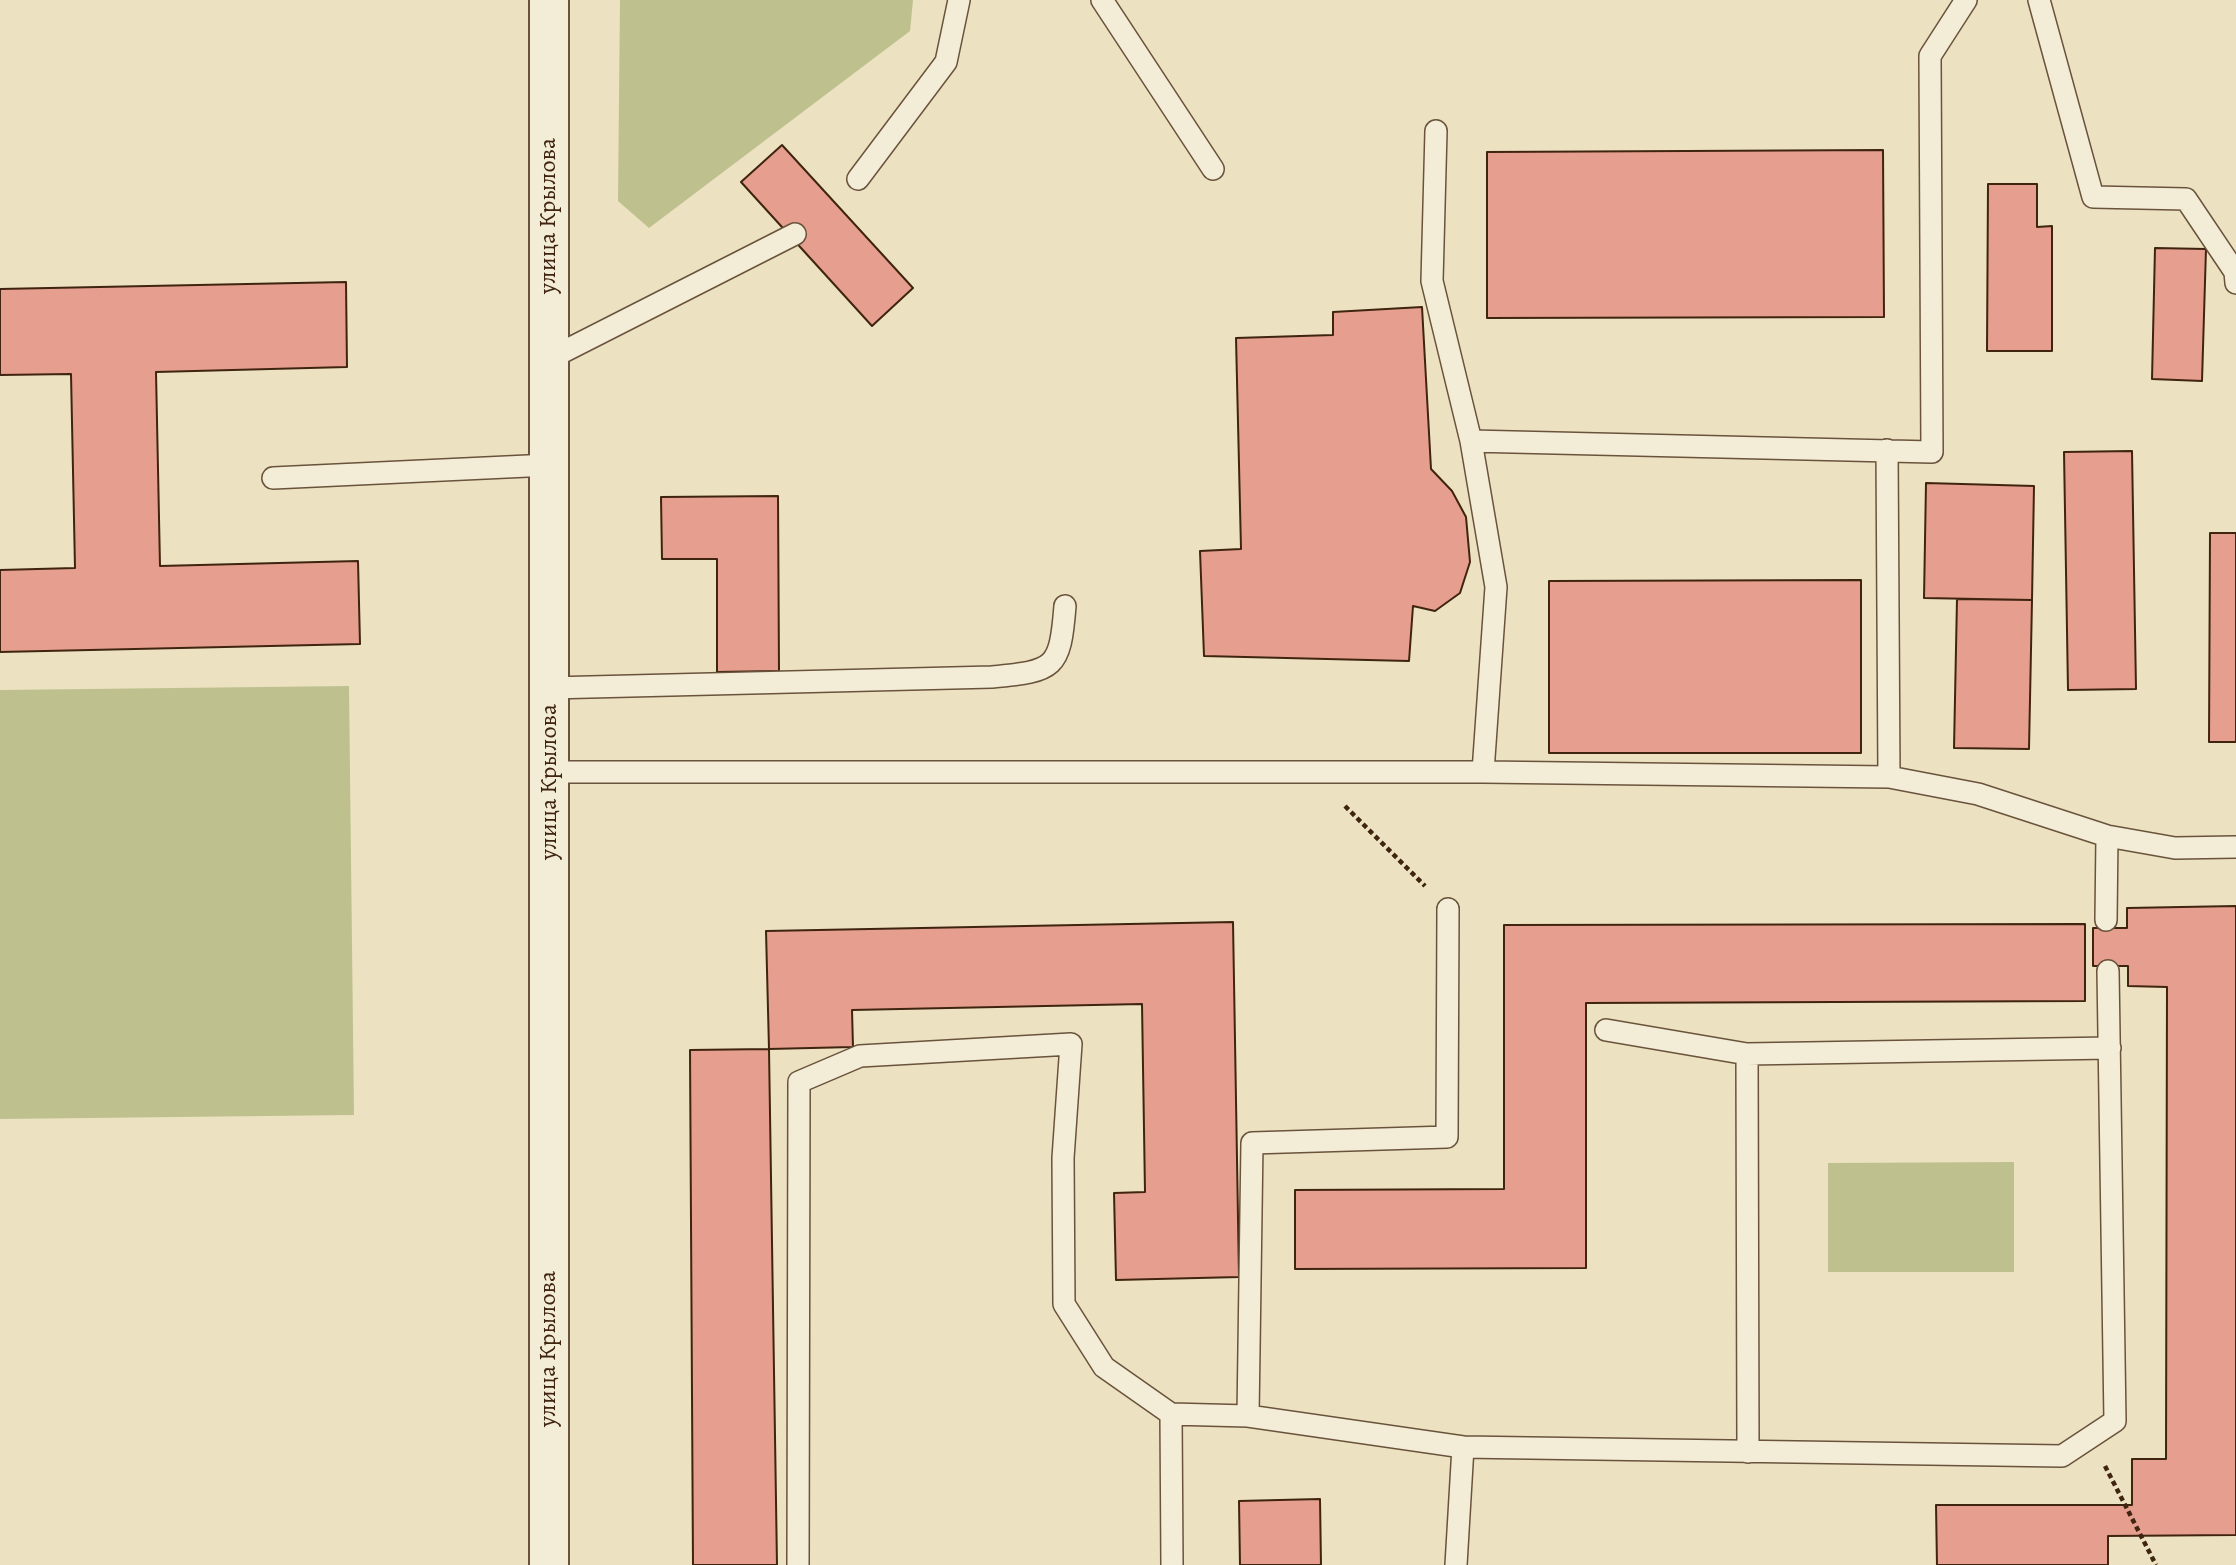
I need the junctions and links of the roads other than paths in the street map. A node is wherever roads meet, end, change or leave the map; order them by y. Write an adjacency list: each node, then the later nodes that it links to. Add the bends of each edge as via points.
1 (549, 0): 11 (street, улица Крылова)
2 (959, 0): 8 (lane, via 946,62)
3 (1102, 0): 7 (lane)
4 (1966, 0): 13 (lane, via 1930,56 1932,452)
5 (2039, 0): 10 (lane, via 2093,197 2186,199 2235,272)
6 (1436, 131): 12 (lane, via 1432,281)
7 (1213, 169)
8 (858, 179)
9 (795, 234): 11 (lane)
10 (2236, 282)
11 (549, 359): 14 (street, улица Крылова)
12 (1471, 441): 13 (lane); 19 (lane, via 1496,587)
13 (1887, 450): 20 (lane)
14 (549, 465): 15 (lane); 17 (street, улица Крылова)
15 (273, 478)
16 (1065, 606): 17 (lane, via 1061,648 1049,664 1031,673)
17 (551, 688): 18 (street, улица Крылова)
18 (549, 772): 19 (lane); 33 (street, улица Крылова)
19 (1483, 772): 20 (lane)
20 (1889, 777): 21 (lane, via 1978,794)
21 (2107, 836): 22 (lane, via 2175,848); 24 (lane)
22 (2236, 847)
23 (1448, 909): 30 (lane, via 1447,1137 1252,1143)
24 (2106, 920)
25 (2108, 971): 27 (lane)
26 (1606, 1030): 28 (lane)
27 (2110, 1048): 28 (lane); 32 (lane, via 2115,1421 2062,1456)
28 (1747, 1054): 32 (lane)
29 (1171, 1414): 30 (lane); 34 (lane, via 1104,1367 1064,1304 1063,1158 1071,1044 860,1056 799,1082); 35 (lane)
30 (1248, 1416): 31 (lane)
31 (1463, 1447): 32 (lane); 36 (lane)
32 (1748, 1452)
33 (549, 1565)
34 (798, 1565)
35 (1172, 1565)
36 (1456, 1565)

